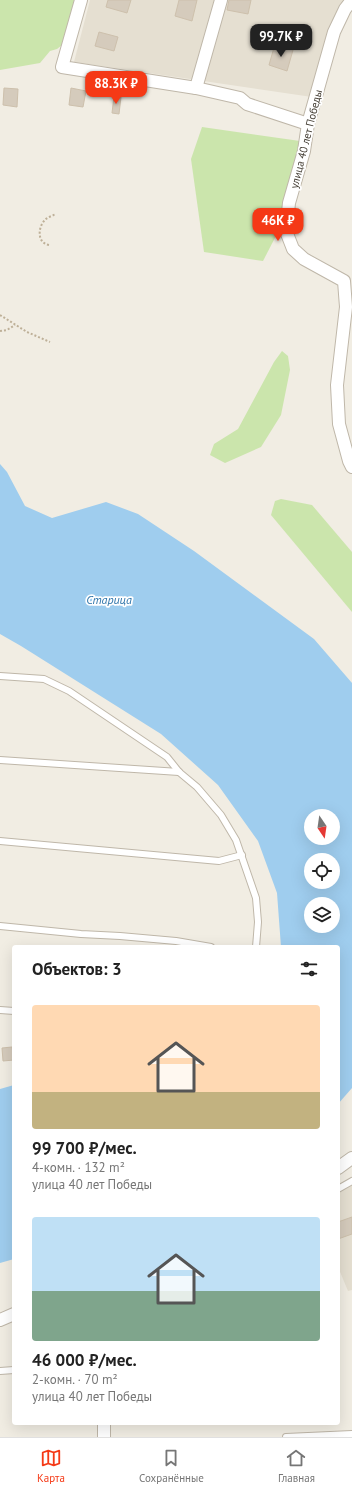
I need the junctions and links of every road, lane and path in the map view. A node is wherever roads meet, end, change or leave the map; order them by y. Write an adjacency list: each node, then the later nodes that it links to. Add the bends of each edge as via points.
1 (81, 0): 4 (street, via 62,67)
2 (221, 0): 4 (street)
3 (352, 0): 5 (street, улица 40 лет Победы, via 334,32)
4 (196, 88): 5 (street, via 240,98 247,104)
5 (308, 124): 8 (street, улица 40 лет Победы, via 304,151 289,203 286,231 292,249 304,259)
6 (56, 214): 7 (path, via 40,226 41,241)
7 (49, 245)
8 (348, 283): 13 (street, улица 40 лет Победы, via 337,385 339,424)
9 (0, 315): 10 (path)
10 (16, 325): 11 (path); 12 (path)
11 (0, 331)
12 (50, 342)
13 (352, 466)
14 (0, 676): 16 (lane, via 44,679 69,691 167,757)
15 (0, 760): 16 (lane)
16 (178, 772): 18 (lane, via 197,787 221,815)
17 (0, 841): 18 (lane, via 219,861)
18 (242, 855): 21 (lane, via 256,898)
19 (0, 926): 20 (lane)
20 (197, 945)
21 (256, 945)
22 (0, 1010): 23 (lane)
23 (12, 1011)
24 (352, 1158): 25 (street)
25 (340, 1167)
26 (352, 1181): 27 (lane)
27 (340, 1188)
28 (12, 1315): 29 (street)
29 (0, 1320)
30 (12, 1370): 31 (lane)
31 (0, 1371)
32 (104, 1425): 34 (street)
33 (352, 1434): 35 (lane)
34 (104, 1437)
35 (286, 1437)

